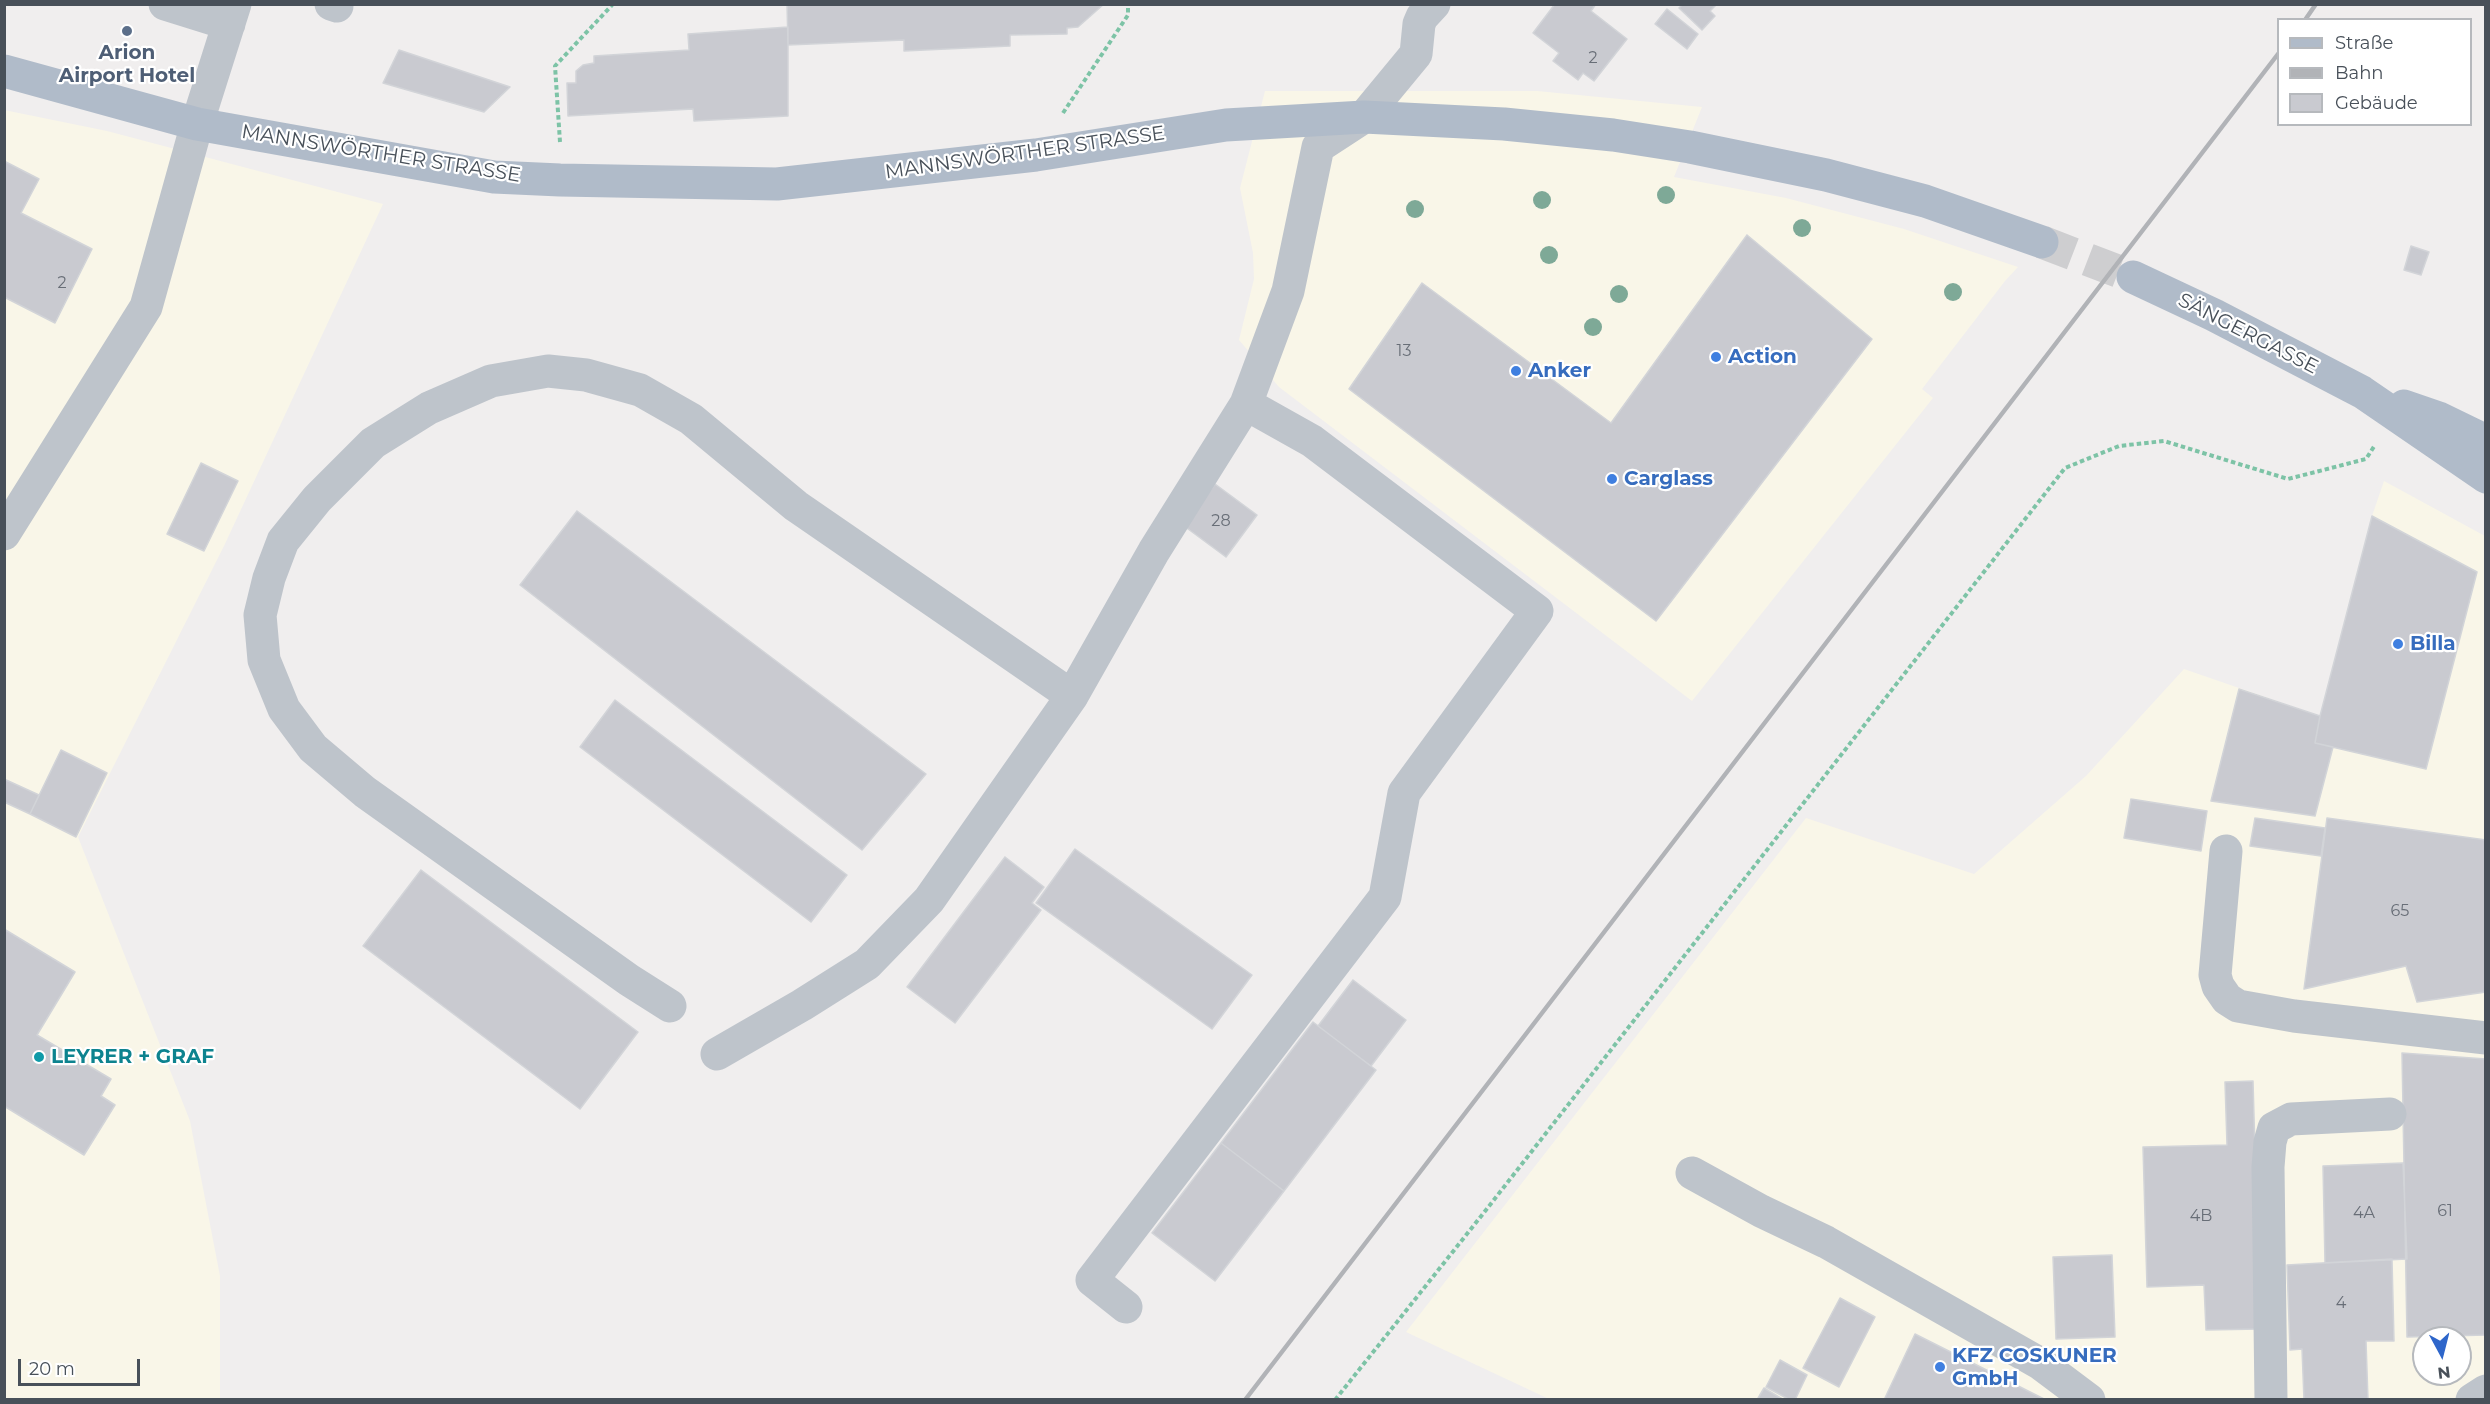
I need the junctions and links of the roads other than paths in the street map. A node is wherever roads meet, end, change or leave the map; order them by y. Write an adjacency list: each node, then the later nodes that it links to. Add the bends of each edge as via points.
1 (165, 4): 3 (street)
2 (1434, 4): 5 (street, via 1419,24 1416,54)
3 (232, 14): 6 (street)
4 (4, 71): 6 (main road, MANNSWÖRTHER STRASSE)
5 (1364, 117): 6 (main road, MANNSWÖRTHER STRASSE, via 1226,125 1036,155 777,184 494,177); 7 (main road, MANNSWÖRTHER STRASSE, via 1504,124 1690,147 1914,198); 10 (street, via 1318,147 1288,291)
6 (197, 124): 13 (street, via 146,307)
7 (2042, 242)
8 (2133, 277): 9 (main road, SÄNGERGASSE)
9 (2362, 392): 11 (main road, SÄNGERGASSE, via 2439,418); 12 (main road, SÄNGERGASSE)
10 (1246, 404): 14 (street, via 1154,551); 21 (street, via 1312,441 1537,611 1404,793 1384,897 1092,1280)
11 (2486, 441)
12 (2486, 477)
13 (4, 534)
14 (1072, 696): 16 (street, via 796,506 692,419 640,390 586,375 548,371 491,381 429,408 373,443 317,499 283,541 269,578 260,615 264,660 284,708 313,748 365,792); 18 (street, via 929,900 867,964)
15 (2226, 851): 17 (street, via 2216,975 2227,999 2238,1006 2294,1016)
16 (670, 1006)
17 (2486, 1038)
18 (717, 1054)
19 (2390, 1114): 24 (street, via 2291,1119 2274,1128 2268,1167)
20 (1692, 1173): 23 (street, via 1826,1242 2041,1364)
21 (1126, 1307)
22 (2486, 1391): 25 (street)
23 (2089, 1400)
24 (2271, 1400)
25 (2472, 1400)

